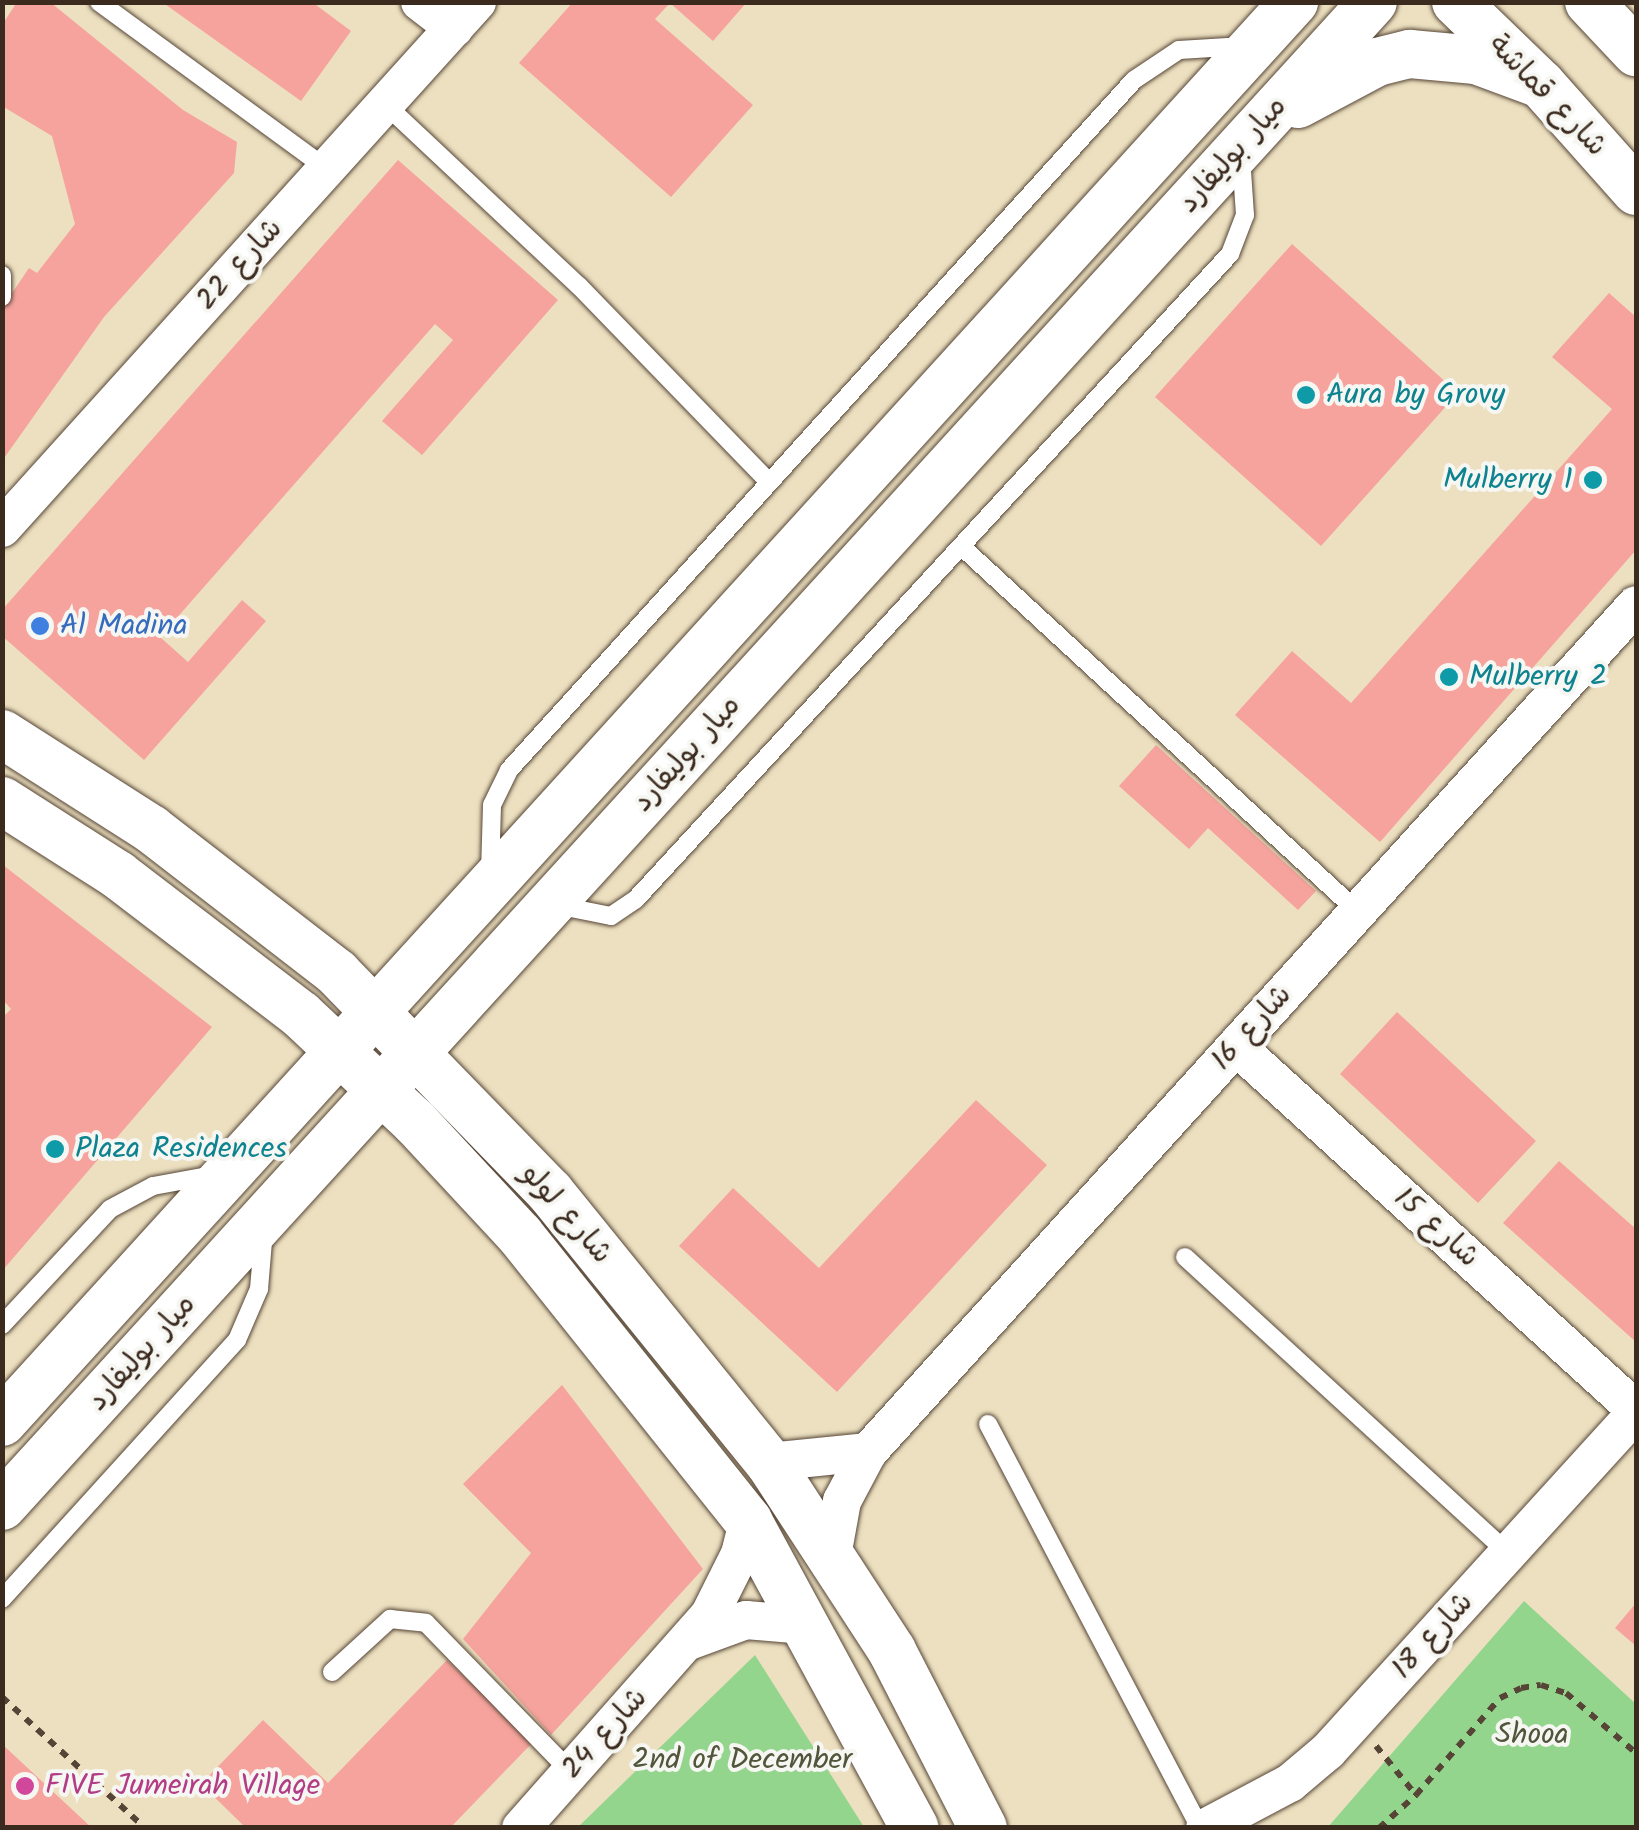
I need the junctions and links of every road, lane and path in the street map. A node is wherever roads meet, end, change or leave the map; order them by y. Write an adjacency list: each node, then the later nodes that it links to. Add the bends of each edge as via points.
1 (99, 2): 14 (lane)
2 (420, 2): 8 (street)
3 (1294, 2): 9 (street, ميار بوليفارد)
4 (1373, 2): 13 (street, ميار بوليفارد)
5 (1456, 2): 11 (street, شارع قماشة)
6 (1589, 2): 10 (street)
7 (1608, 2): 10 (street)
8 (465, 15): 12 (street, شارع 22)
9 (1254, 46): 18 (lane, via 1180,50 1147,67); 24 (street, ميار بوليفارد)
10 (1633, 49)
11 (1541, 84): 13 (street, via 1476,60 1410,54 1347,76); 15 (street, شارع قماشة)
12 (385, 104): 14 (street, شارع 22); 18 (lane, via 579,286)
13 (1250, 136): 20 (lane, via 1245,215 1230,254); 25 (street, ميار بوليفارد)
14 (327, 169): 19 (street, شارع 22)
15 (1636, 191)
16 (2, 275): 17 (lane)
17 (2, 296)
18 (769, 482): 24 (lane, via 508,770 488,824)
19 (3, 527)
20 (961, 546): 25 (lane, via 625,910 595,917); 26 (lane)
21 (1636, 605): 26 (street, شارع 16)
22 (2, 734): 27 (street, شارع لولو, via 151,829 255,906)
23 (2, 802): 29 (street, شارع لولو, via 227,954)
24 (490, 884): 27 (street, ميار بوليفارد)
25 (551, 904): 30 (street, ميار بوليفارد)
26 (1358, 912): 28 (street, شارع 16)
27 (375, 1010): 29 (street, ميار بوليفارد); 30 (street, شارع لولو)
28 (1236, 1046): 36 (street, شارع 15); 39 (street, شارع 16)
29 (340, 1051): 31 (street, شارع لولو); 32 (street, ميار بوليفارد)
30 (415, 1052): 31 (street, ميار بوليفارد); 40 (street, شارع لولو, via 550,1192)
31 (381, 1090): 33 (street, ميار بوليفارد); 42 (street, شارع لولو, via 520,1235)
32 (228, 1172): 35 (lane, via 130,1195); 37 (street, ميار بوليفارد)
33 (265, 1217): 41 (street, ميار بوليفارد); 45 (lane, via 260,1289 237,1340)
34 (1185, 1257): 43 (lane)
35 (2, 1325)
36 (1636, 1412): 43 (street, شارع 18)
37 (2, 1422)
38 (988, 1424): 58 (lane)
39 (868, 1452): 40 (street); 44 (street, شارع 16, via 842,1502)
40 (768, 1462): 44 (street, شارع لولو)
41 (2, 1506)
42 (748, 1521): 46 (street, شارع لولو); 47 (street, شارع 24, via 727,1585)
43 (1509, 1554): 50 (street, شارع 18)
44 (832, 1556): 57 (street, شارع لولو, via 892,1651)
45 (2, 1599)
46 (806, 1625): 47 (street, شارع 24, via 746,1620); 56 (street, شارع لولو)
47 (689, 1641): 52 (street, شارع 24)
48 (332, 1672): 52 (lane, via 390,1619 426,1622)
49 (2, 1697): 54 (path)
50 (1356, 1721): 53 (path); 58 (street, شارع 18, via 1290,1783)
51 (1636, 1754): 53 (path, via 1566,1694 1541,1685 1500,1698)
52 (571, 1772): 55 (street, شارع 24)
53 (1416, 1795): 59 (path)
54 (145, 1828)
55 (521, 1828)
56 (915, 1828)
57 (983, 1828)
58 (1203, 1828)
59 (1379, 1828)

